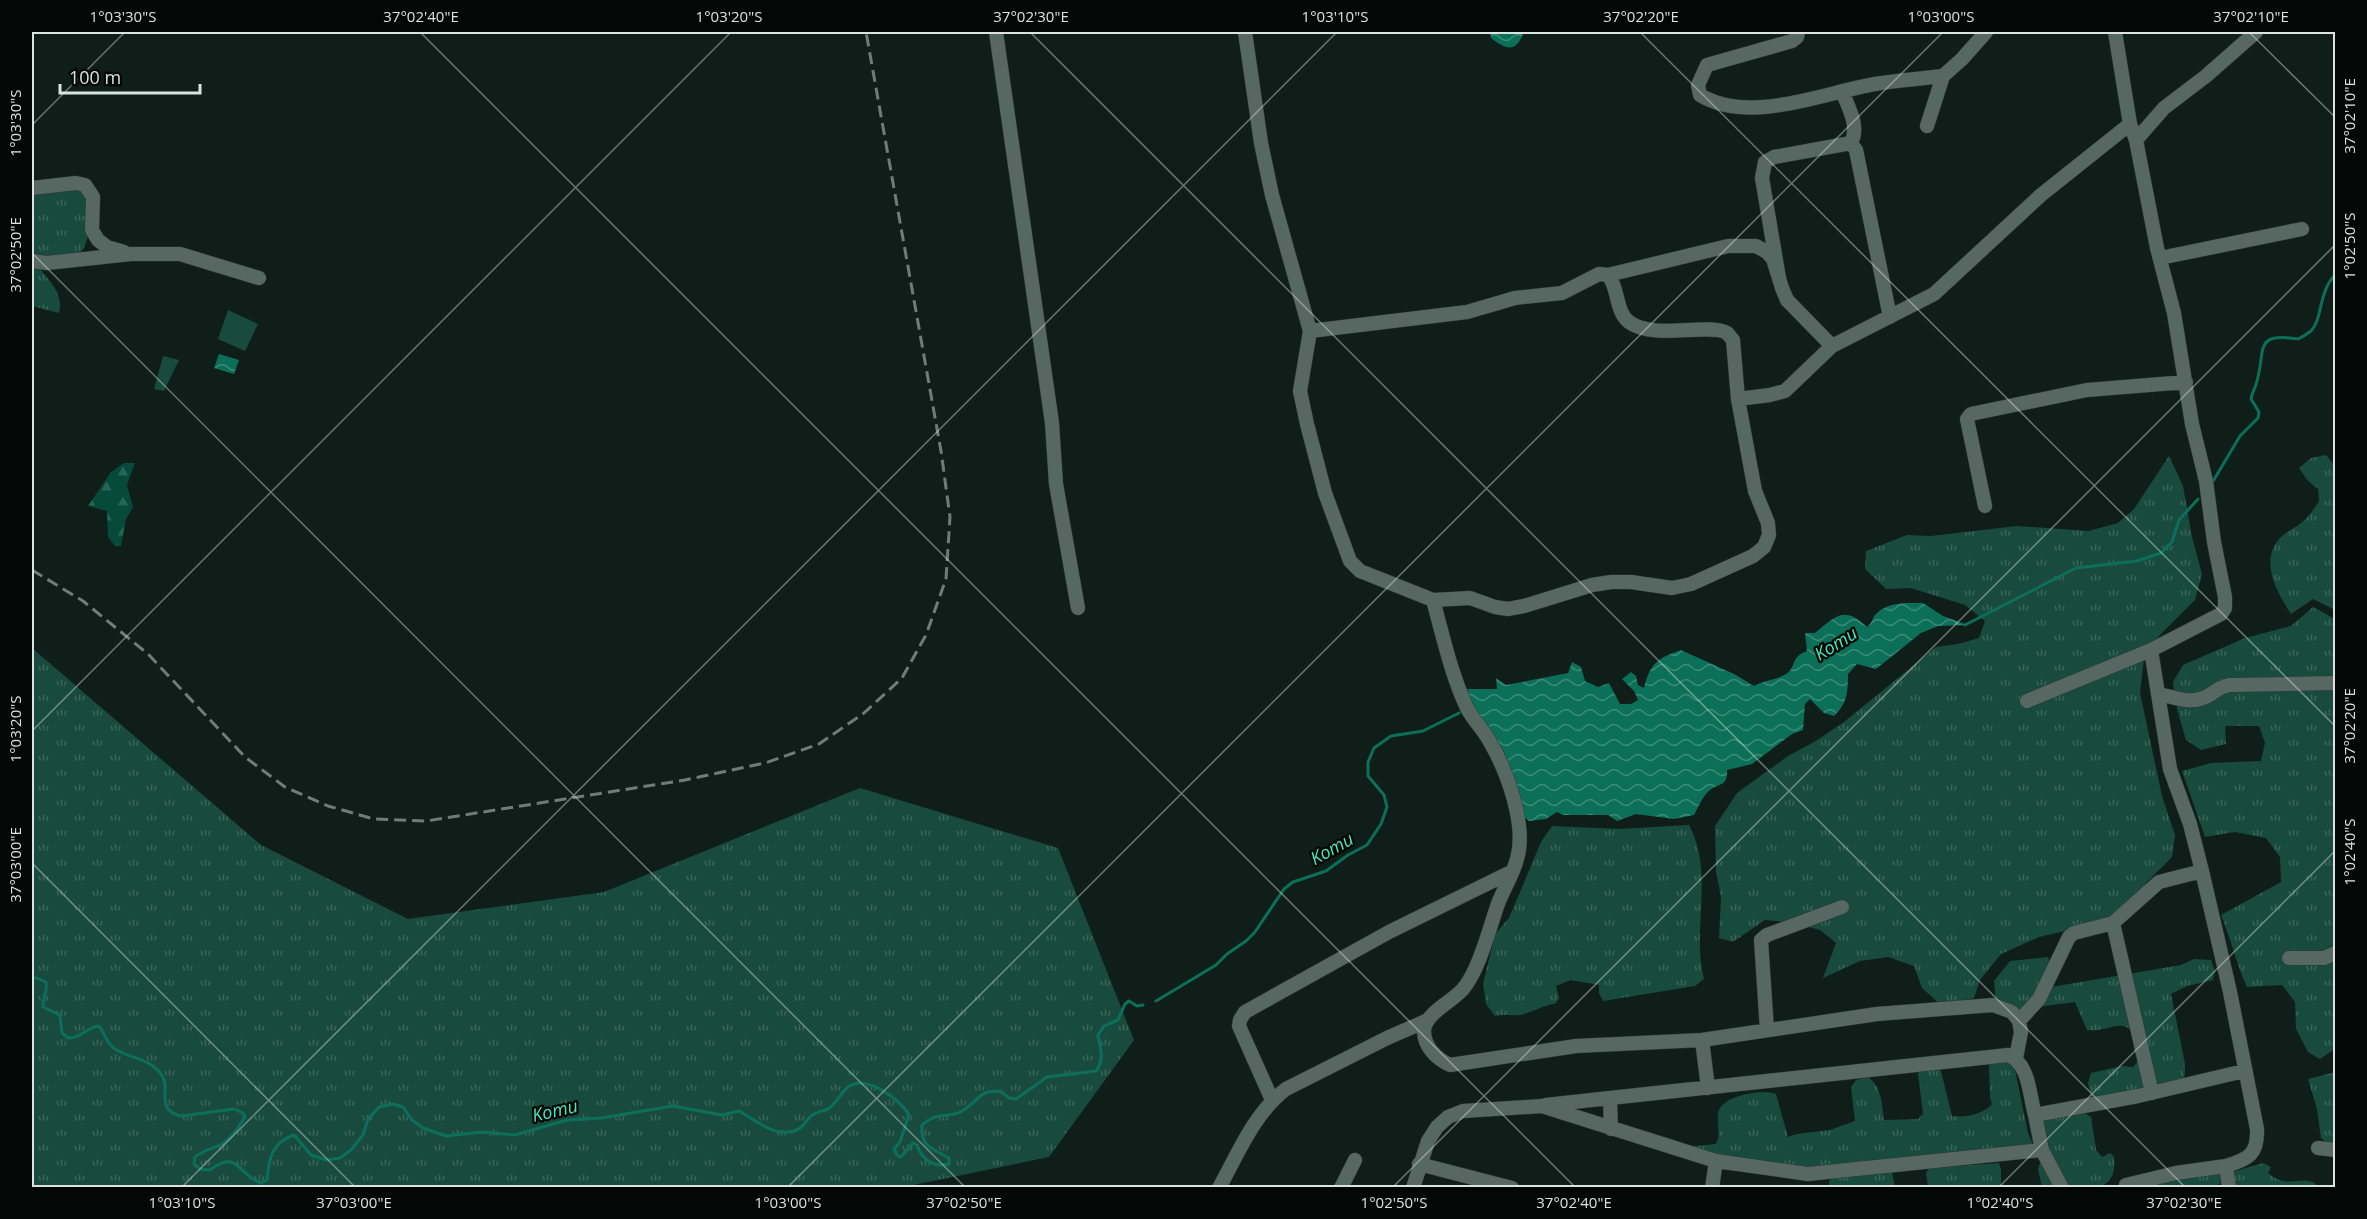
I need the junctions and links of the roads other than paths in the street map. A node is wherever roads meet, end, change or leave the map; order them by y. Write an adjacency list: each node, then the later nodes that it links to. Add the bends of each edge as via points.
1 (996, 32): 30 (street, via 1052,423 1056,484)
2 (1245, 32): 24 (street, via 1261,143)
3 (1798, 32): 8 (street, via 1792,41 1707,65 1698,85 1700,95 1735,107 1779,105)
4 (1986, 32): 7 (street)
5 (2115, 32): 9 (street)
6 (2256, 32): 11 (street, via 2164,108)
7 (1943, 76): 8 (street); 10 (street)
8 (1842, 91): 12 (street, via 1854,126)
9 (2130, 124): 11 (street); 23 (street, via 2042,195 1934,294)
10 (1927, 126)
11 (2136, 140): 18 (street)
12 (1851, 143): 22 (street, via 1774,157 1766,162 1762,178); 23 (street, via 1856,150)
13 (32, 188): 15 (street, via 85,185 93,197)
14 (2302, 229): 18 (street)
15 (92, 230): 16 (street, via 107,246); 17 (street, via 90,246)
16 (131, 254): 17 (street); 21 (street, via 180,254)
17 (81, 258): 19 (street)
18 (2160, 258): 26 (street)
19 (32, 261)
20 (1608, 275): 22 (street, via 1743,245 1767,252); 24 (street, via 1599,274 1562,293 1515,298 1467,312); 27 (street, via 1629,322 1672,332 1727,333 1732,340)
21 (259, 278)
22 (1779, 278): 25 (street, via 1788,300)
23 (1890, 318): 25 (street)
24 (1310, 331): 29 (street, via 1300,391 1320,477 1350,561 1369,576)
25 (1832, 346): 27 (street, via 1785,391)
26 (2186, 382): 28 (street, via 2087,390 1971,414 1967,419); 31 (street, via 2225,608 2221,615)
27 (1738, 399): 29 (street, via 1755,491 1768,523 1764,547 1753,556 1691,585 1672,588 1611,582 1508,609 1470,598)
28 (1985, 506)
29 (1433, 600): 35 (street, via 1468,710 1505,772 1520,842)
30 (1078, 608)
31 (2151, 650): 33 (street); 34 (street)
32 (2336, 683): 33 (street, via 2229,685 2217,687 2204,698 2186,701)
33 (2159, 694): 36 (street, via 2170,769)
34 (2027, 701)
35 (1513, 871): 41 (street, via 1464,988); 50 (street, via 1389,932 1245,1012 1239,1026)
36 (2202, 871): 38 (street, via 2159,882); 46 (street)
37 (1842, 908): 43 (street, via 1761,940)
38 (2112, 923): 42 (street, via 2069,937 2039,999); 48 (street)
39 (2335, 954): 40 (street, via 2324,958)
40 (2289, 958)
41 (1426, 1021): 44 (street, via 1426,1042 1440,1061 1450,1065 1576,1046); 50 (street, via 1286,1089)
42 (2019, 1021): 43 (street, via 2012,1012 1993,1005 1877,1014); 45 (street)
43 (1767, 1030): 44 (street)
44 (1702, 1040): 47 (street)
45 (2016, 1058): 47 (street, via 2008,1055); 52 (street, via 2024,1070)
46 (2244, 1071): 48 (street); 60 (street, via 2258,1142 2244,1161)
47 (1708, 1088): 49 (street)
48 (2152, 1093): 52 (street)
49 (1610, 1098): 51 (street); 53 (street)
50 (1272, 1100): 62 (street)
51 (1542, 1106): 53 (street); 59 (street, via 1463,1111 1448,1117 1428,1141)
52 (2035, 1115): 55 (street)
53 (1611, 1129): 58 (street)
54 (2318, 1148): 56 (street)
55 (2042, 1149): 58 (street, via 1808,1174); 67 (street)
56 (2336, 1150)
57 (1355, 1160): 63 (street)
58 (1716, 1161): 66 (street)
59 (1419, 1164): 64 (street); 65 (street)
60 (2226, 1166): 61 (street, via 2176,1173); 68 (street)
61 (2123, 1187)
62 (1219, 1188)
63 (1341, 1188)
64 (1413, 1188)
65 (1512, 1188)
66 (1712, 1188)
67 (2062, 1188)
68 (2229, 1188)

